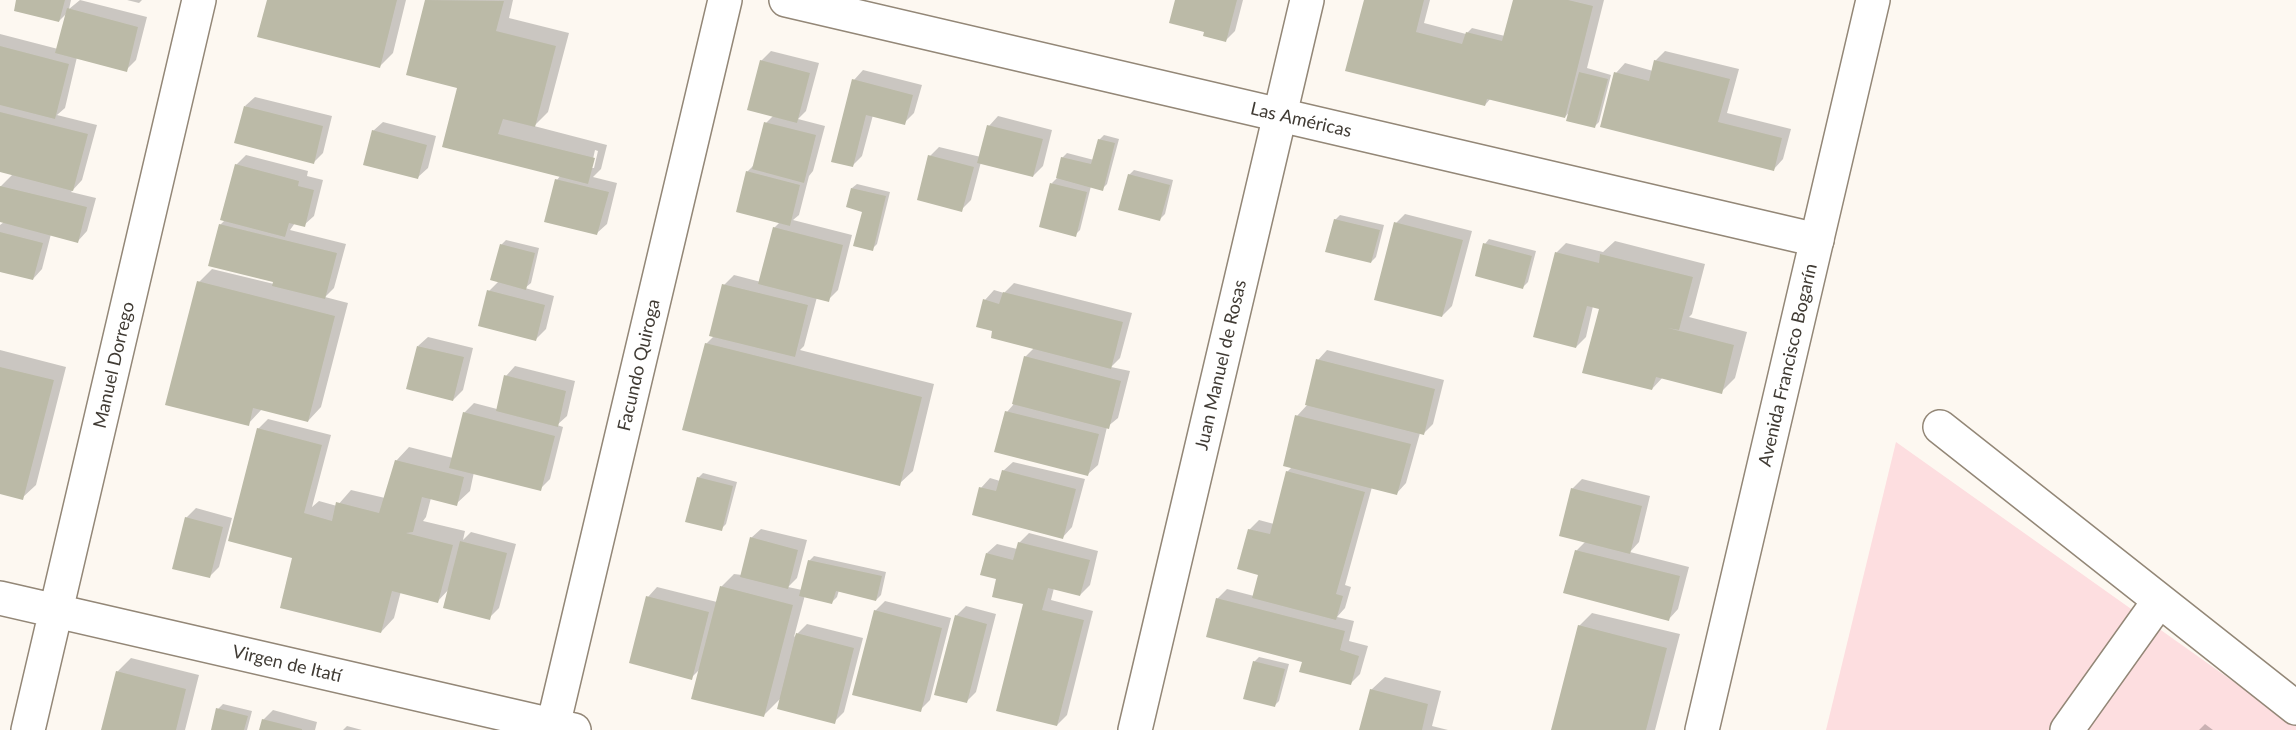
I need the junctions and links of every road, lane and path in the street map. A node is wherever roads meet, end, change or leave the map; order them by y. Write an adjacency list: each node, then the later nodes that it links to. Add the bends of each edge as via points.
1 (199, 0): 11 (street, Manuel Dorrego)
2 (725, 0): 13 (street, Facundo Quiroga)
3 (786, 0): 6 (street, Las Américas)
4 (1307, 0): 6 (street, Juan Manuel de Rosas)
5 (1873, 0): 7 (street, Avenida Francisco Bogarín)
6 (1280, 115): 7 (street, Las Américas); 15 (street, Juan Manuel de Rosas)
7 (1817, 240): 16 (street, Avenida Francisco Bogarín)
8 (1940, 427): 10 (street)
9 (0, 598): 11 (street, Virgen de Itatí)
10 (2159, 601): 12 (street); 17 (street)
11 (56, 611): 13 (street, Virgen de Itatí); 14 (street, Manuel Dorrego)
12 (2296, 708)
13 (560, 728)
14 (28, 730)
15 (1136, 730)
16 (1702, 730)
17 (2067, 730)

